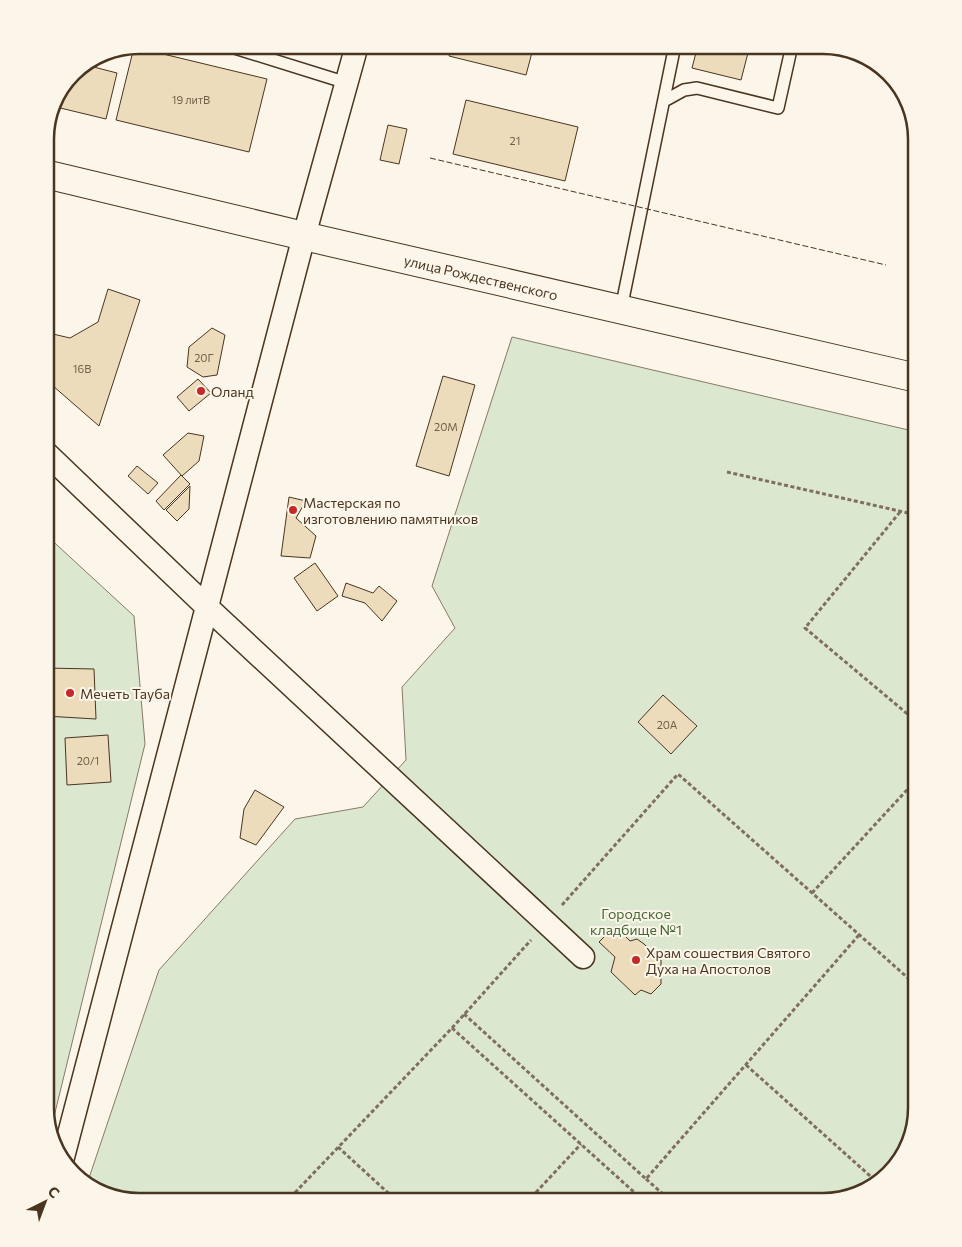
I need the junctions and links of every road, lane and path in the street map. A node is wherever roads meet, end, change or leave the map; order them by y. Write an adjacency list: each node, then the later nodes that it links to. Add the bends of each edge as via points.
1 (254, 54): 5 (lane)
2 (355, 54): 5 (street)
3 (673, 54): 6 (lane)
4 (790, 54): 6 (lane, via 778,108 697,88 684,90)
5 (347, 83): 8 (street)
6 (664, 101): 9 (lane)
7 (54, 176): 8 (main road, улица Рождественского)
8 (304, 236): 9 (main road, улица Рождественского); 15 (street)
9 (621, 309): 10 (main road, улица Рождественского)
10 (908, 376)
11 (54, 461): 15 (street)
12 (727, 472): 13 (path)
13 (900, 512): 14 (path); 16 (path, via 805,628)
14 (908, 513)
15 (207, 607): 19 (street); 28 (street)
16 (908, 714)
17 (908, 790): 18 (path)
18 (812, 893): 19 (path, via 678,774); 20 (path)
19 (547, 922): 21 (street); 23 (path)
20 (860, 935): 22 (path); 25 (path)
21 (583, 957)
22 (908, 978)
23 (464, 1014): 24 (path); 30 (path)
24 (452, 1028): 26 (path); 27 (path)
25 (746, 1065): 29 (path); 30 (path)
26 (580, 1144): 33 (path); 34 (path)
27 (338, 1147): 31 (path); 32 (path)
28 (65, 1150)
29 (872, 1178)
30 (646, 1179): 35 (path)
31 (295, 1193)
32 (388, 1193)
33 (535, 1193)
34 (635, 1193)
35 (662, 1193)

